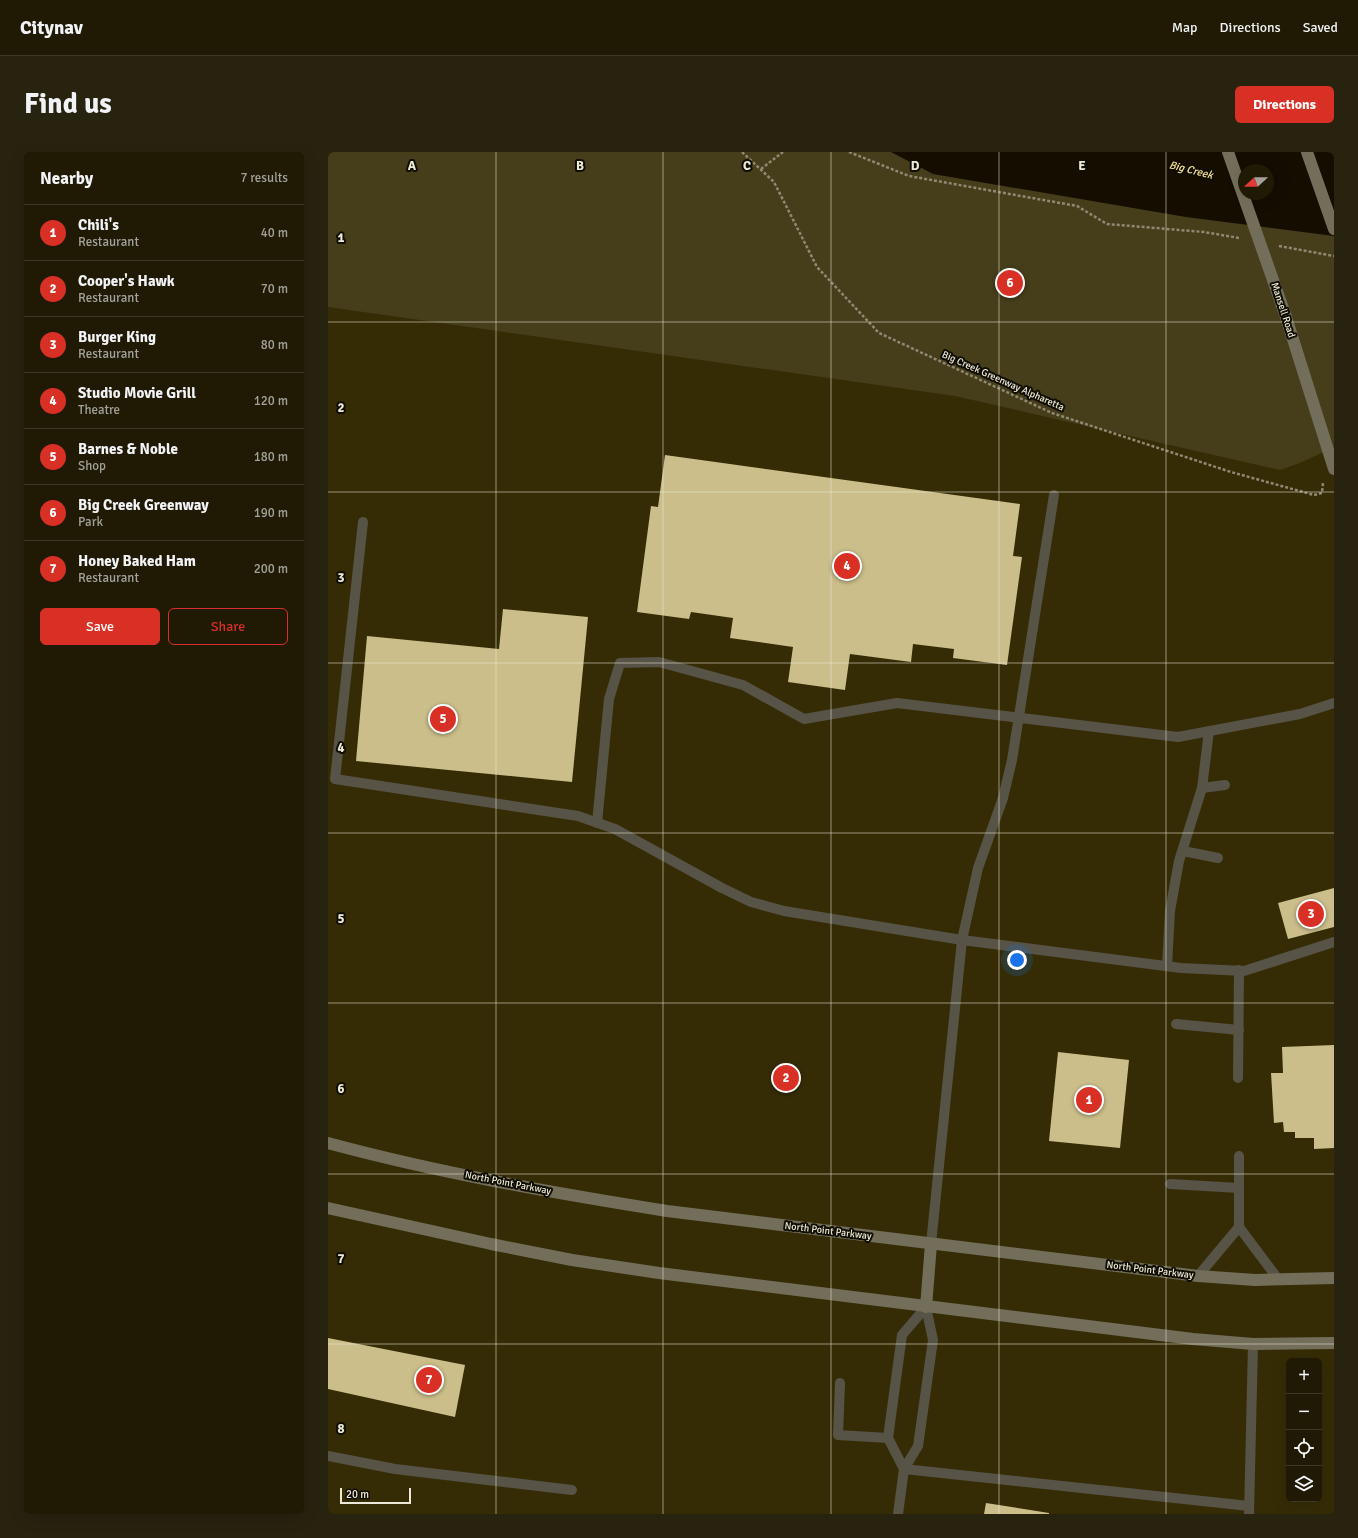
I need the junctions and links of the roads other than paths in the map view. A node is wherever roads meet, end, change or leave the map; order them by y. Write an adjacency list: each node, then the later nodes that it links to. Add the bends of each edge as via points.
1 (1228, 152): 4 (street, Mansell Road, via 1286,317)
2 (1307, 152): 3 (street)
3 (1334, 228)
4 (1334, 469)
5 (1054, 495): 8 (lane)
6 (363, 522): 12 (lane, via 335,779 578,816)
7 (1334, 703): 9 (lane, via 1300,714)
8 (1018, 718): 9 (lane, via 1178,736); 12 (lane, via 897,703 804,719 742,684 659,662 620,663 609,699); 15 (lane, via 1003,798 978,868)
9 (1209, 731): 11 (lane)
10 (1225, 785): 11 (lane)
11 (1202, 788): 13 (lane)
12 (597, 823): 15 (lane, via 751,902 784,911)
13 (1182, 851): 14 (lane); 17 (lane, via 1170,911)
14 (1218, 858)
15 (962, 940): 17 (lane); 28 (lane)
16 (1334, 942): 18 (lane, via 1244,971)
17 (1167, 966): 18 (lane)
18 (1239, 970): 20 (lane)
19 (1176, 1024): 20 (lane)
20 (1239, 1030): 21 (lane)
21 (1238, 1078)
22 (328, 1143): 28 (street, North Point Parkway, via 429,1167 583,1198)
23 (1239, 1156): 25 (lane)
24 (1170, 1184): 25 (lane)
25 (1239, 1188): 27 (lane)
26 (328, 1208): 32 (street, via 416,1229 572,1260)
27 (1239, 1227): 29 (lane); 31 (lane)
28 (931, 1244): 29 (street, North Point Parkway); 32 (street)
29 (1198, 1276): 31 (street, North Point Parkway)
30 (1334, 1278): 31 (street, North Point Parkway)
31 (1278, 1279)
32 (926, 1307): 34 (street); 36 (lane, via 902,1335); 38 (lane, via 932,1340 918,1446)
33 (1334, 1343): 34 (street)
34 (1253, 1344): 40 (lane)
35 (840, 1383): 36 (lane, via 838,1435)
36 (888, 1438): 38 (lane)
37 (328, 1456): 39 (lane, via 395,1469)
38 (904, 1469): 40 (lane); 41 (lane)
39 (572, 1490)
40 (1249, 1510)
41 (898, 1514)

